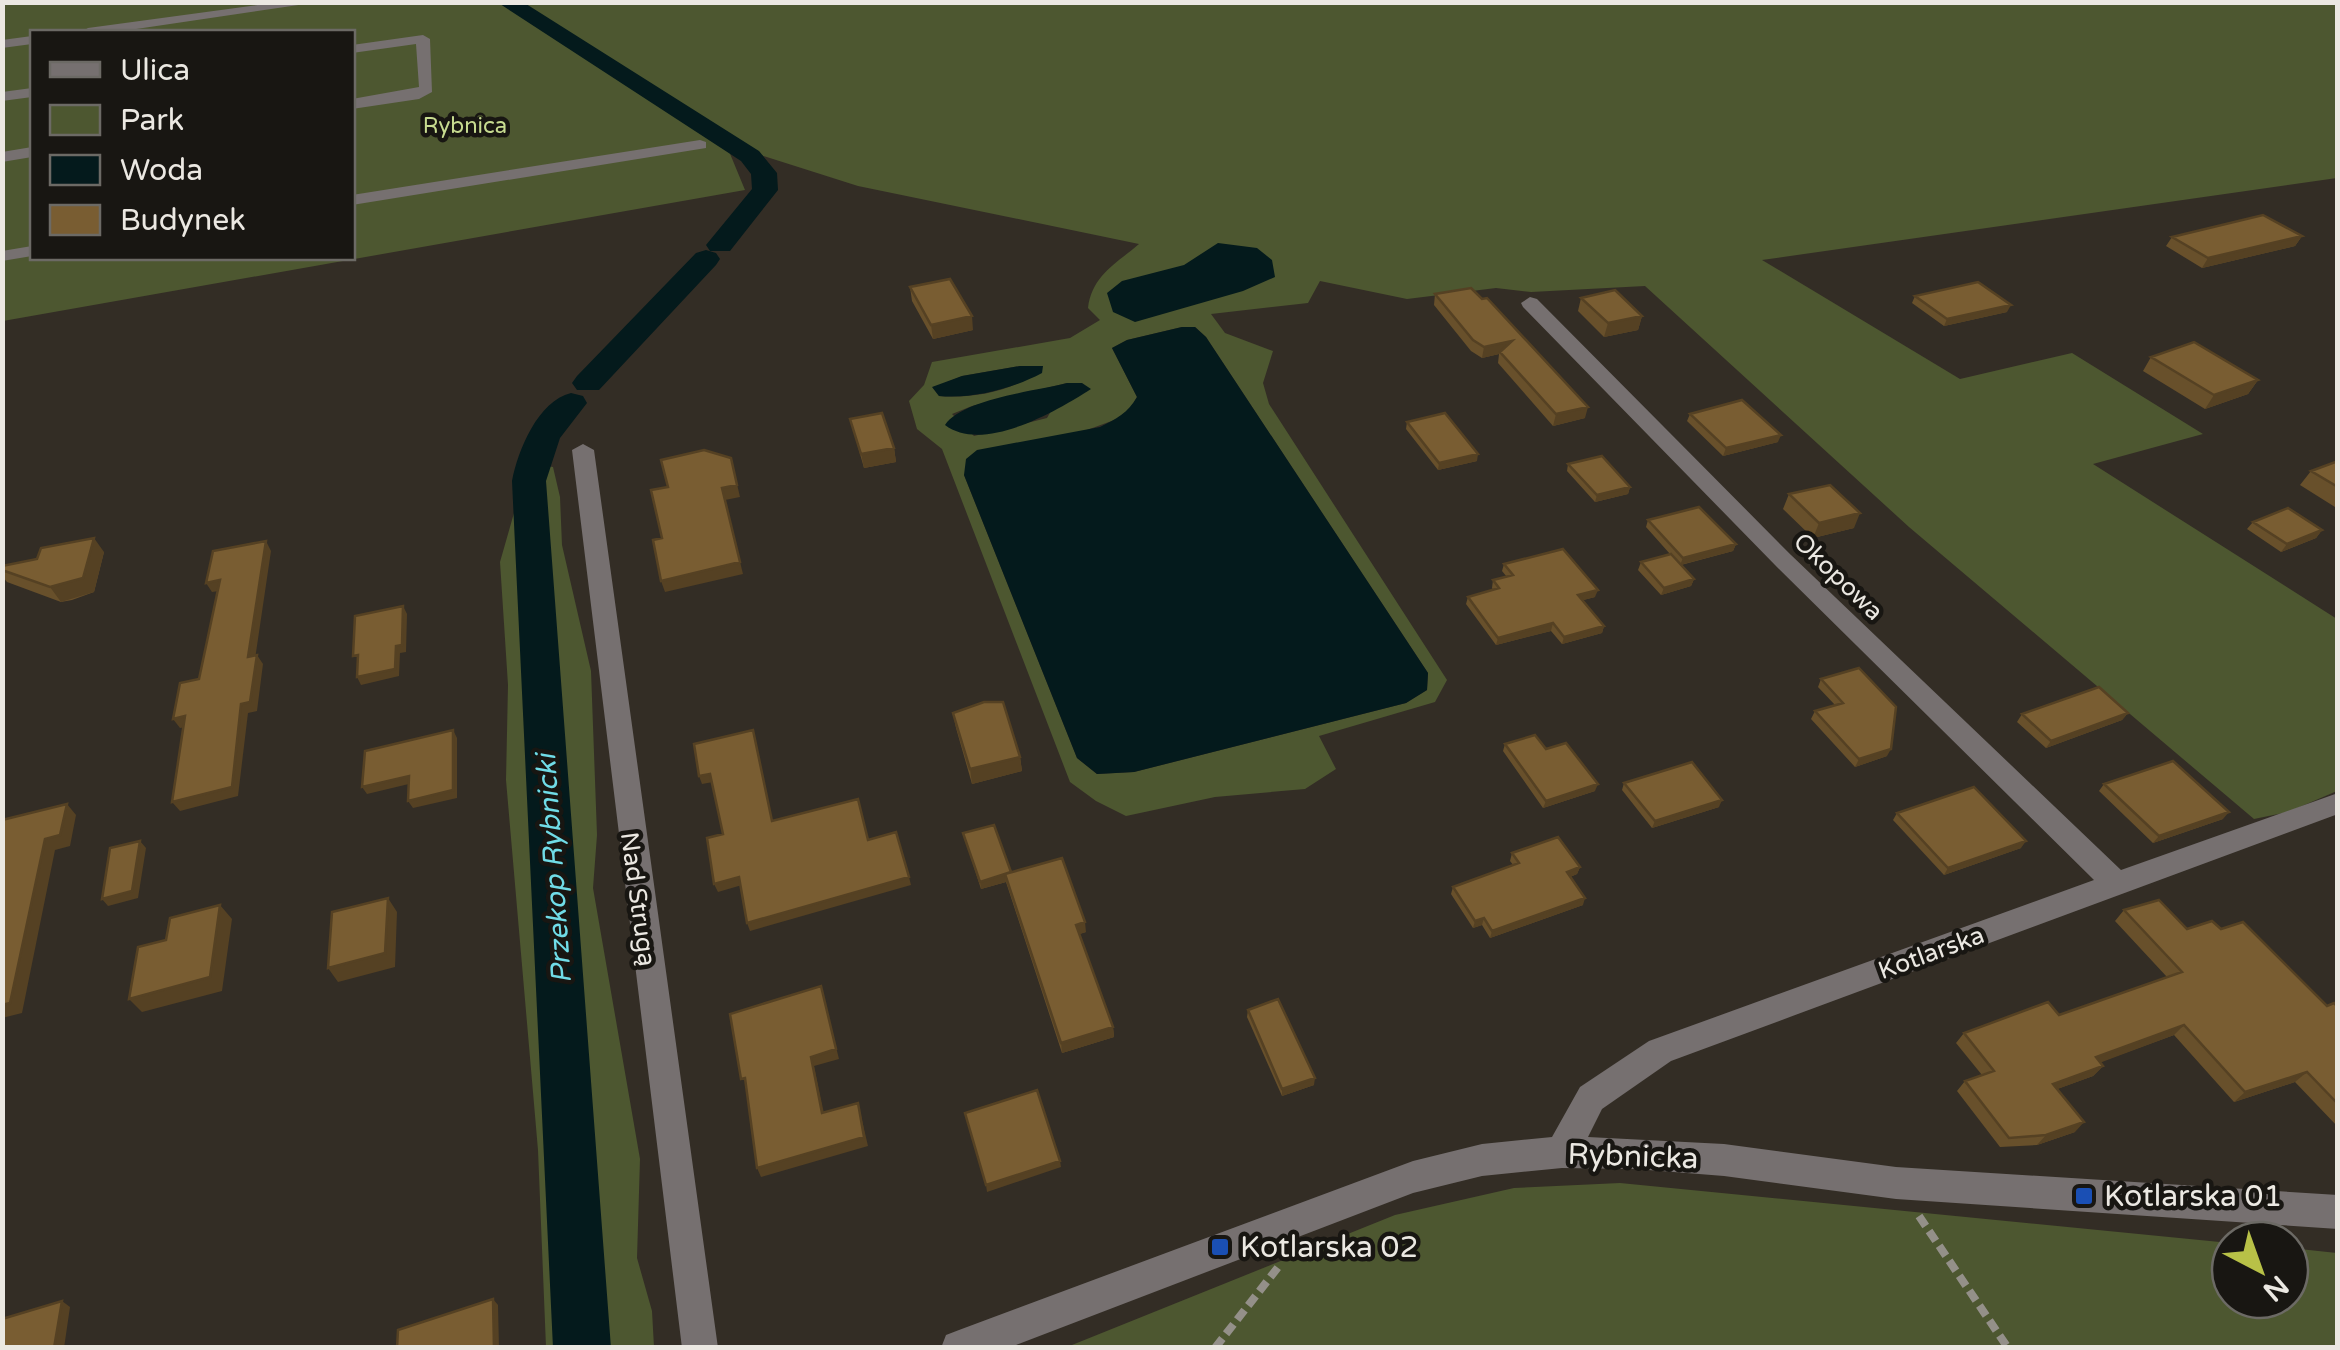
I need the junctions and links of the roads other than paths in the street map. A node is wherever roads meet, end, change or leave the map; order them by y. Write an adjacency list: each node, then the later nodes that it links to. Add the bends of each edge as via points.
1 (312, 2): 2 (street)
2 (103, 30)
3 (30, 40): 4 (street)
4 (2, 44)
5 (355, 49): 8 (street, via 423,39 427,88)
6 (30, 93): 7 (street)
7 (2, 97)
8 (355, 104)
9 (700, 145): 12 (street)
10 (30, 152): 11 (street)
11 (2, 157)
12 (355, 200)
13 (30, 251): 14 (street)
14 (2, 256)
15 (1530, 303): 18 (street, Okopowa)
16 (583, 450): 21 (street, Nad Strugą)
17 (2338, 803): 18 (street, Kotlarska)
18 (2115, 883): 19 (street, Kotlarska, via 1660,1051 1590,1098)
19 (1562, 1152): 20 (street, Rybnicka, via 1724,1160 1896,1183); 22 (street, Rybnicka, via 1482,1160 1413,1177)
20 (2338, 1212)
21 (700, 1348)
22 (958, 1348)

